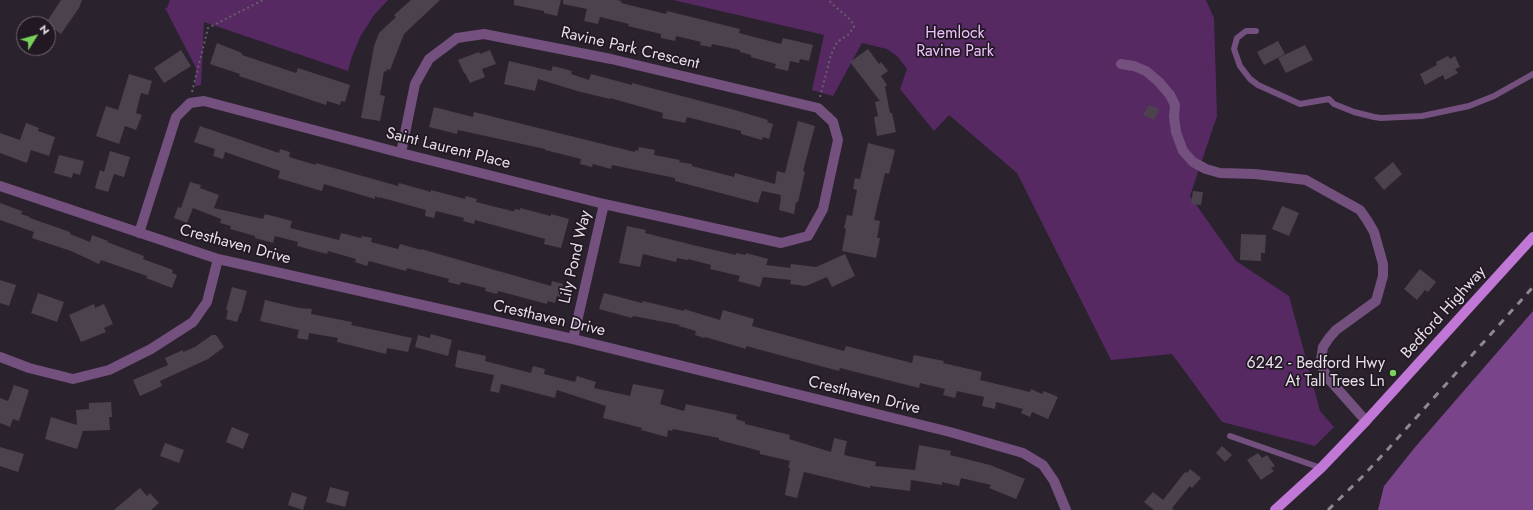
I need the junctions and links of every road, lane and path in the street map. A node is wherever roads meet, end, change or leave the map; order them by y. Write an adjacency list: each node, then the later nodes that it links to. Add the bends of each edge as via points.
1 (263, 0): 6 (path, via 208,28)
2 (829, 0): 7 (path, via 851,20 854,27 848,35 837,42 830,55)
3 (1256, 31): 5 (lane, via 1246,31 1240,36 1235,47 1240,66 1250,79 1300,104 1329,99 1334,104 1374,117 1422,116 1469,106 1494,96)
4 (1121, 64): 17 (street, via 1146,70 1170,94 1175,105 1176,132 1183,151 1194,162 1220,173 1306,180 1360,210 1367,220 1374,232 1383,264 1383,276 1376,301 1333,333 1325,344 1322,356 1322,367 1327,377)
5 (1533, 74)
6 (190, 103): 8 (street, Saint Laurent Place, via 204,101); 12 (street, via 176,117)
7 (818, 108): 8 (street, Ravine Park Crescent, via 611,59 484,34 457,38 429,59 415,84); 11 (street, Ravine Park Crescent, via 833,122 838,140)
8 (401, 153): 10 (street, Saint Laurent Place)
9 (0, 186): 12 (street, Cresthaven Drive)
10 (604, 204): 11 (street, Saint Laurent Place, via 781,244 808,236); 15 (street, Lily Pond Way)
11 (823, 209)
12 (139, 233): 14 (street, Cresthaven Drive)
13 (1533, 237): 17 (main road, Bedford Highway)
14 (218, 259): 15 (street, Cresthaven Drive); 16 (street, via 207,302 192,322 151,349 109,370 72,379 29,368)
15 (573, 339): 20 (street, Cresthaven Drive, via 950,432 1023,453 1043,465 1054,481)
16 (0, 357)
17 (1366, 421): 19 (main road, Bedford Highway)
18 (1230, 436): 19 (lane)
19 (1321, 468): 21 (main road, Bedford Highway)
20 (1066, 510)
21 (1275, 510)

